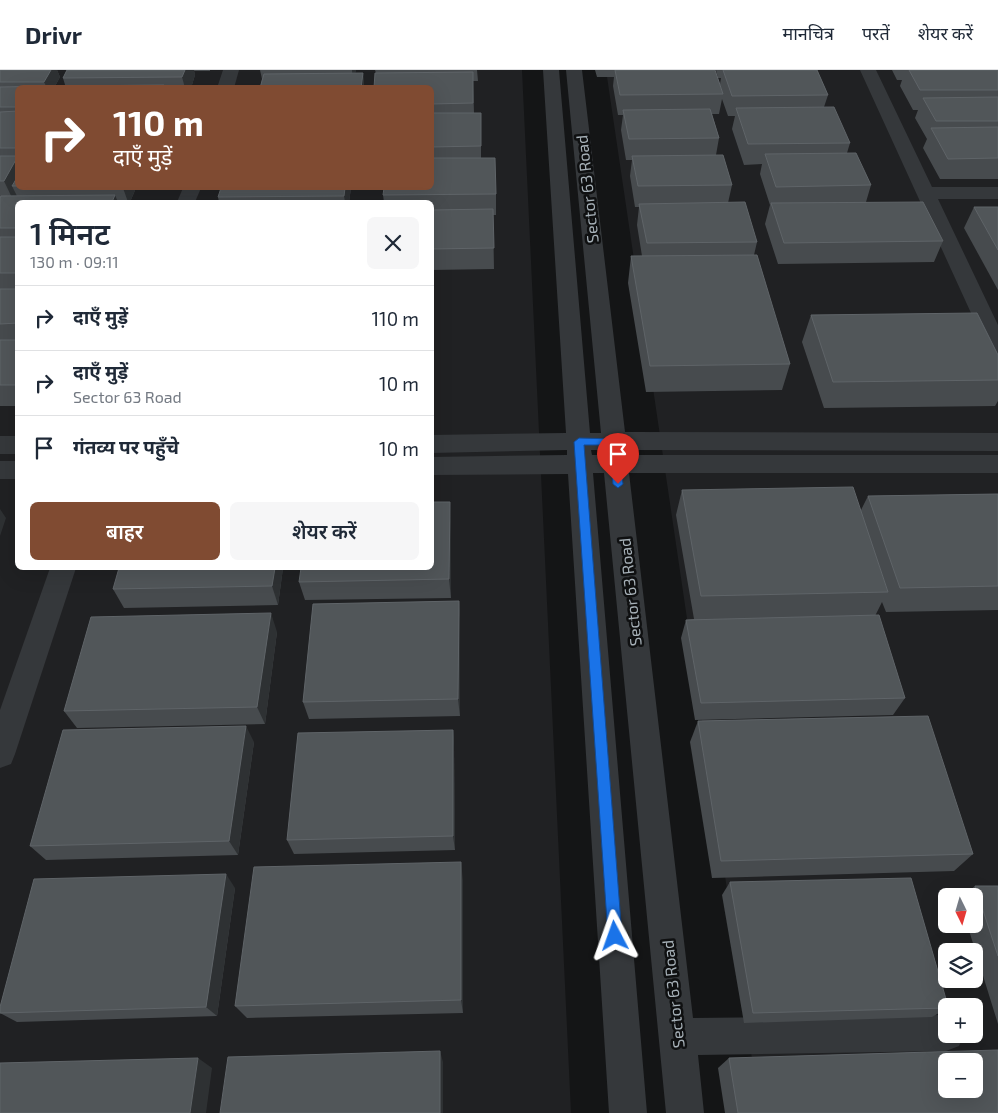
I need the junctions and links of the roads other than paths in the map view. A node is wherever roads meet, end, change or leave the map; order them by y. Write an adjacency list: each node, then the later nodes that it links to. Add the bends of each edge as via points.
1 (231, 70): 5 (street)
2 (551, 70): 13 (street, Sector 63 Road)
3 (574, 70): 14 (street, Sector 63 Road)
4 (868, 70): 6 (street)
5 (226, 85)
6 (926, 193): 7 (street); 8 (street)
7 (998, 193)
8 (998, 348)
9 (998, 442): 14 (street)
10 (434, 444): 13 (street)
11 (0, 446): 12 (street)
12 (15, 446)
13 (580, 453): 14 (street); 16 (street); 23 (street, Sector 63 Road)
14 (615, 453): 15 (street); 22 (street, Sector 63 Road)
15 (998, 464)
16 (434, 466)
17 (0, 470): 18 (street)
18 (15, 470)
19 (62, 570): 20 (street)
20 (0, 754)
21 (938, 1033): 22 (street)
22 (678, 1037): 24 (street, Sector 63 Road)
23 (628, 1113)
24 (685, 1113)

